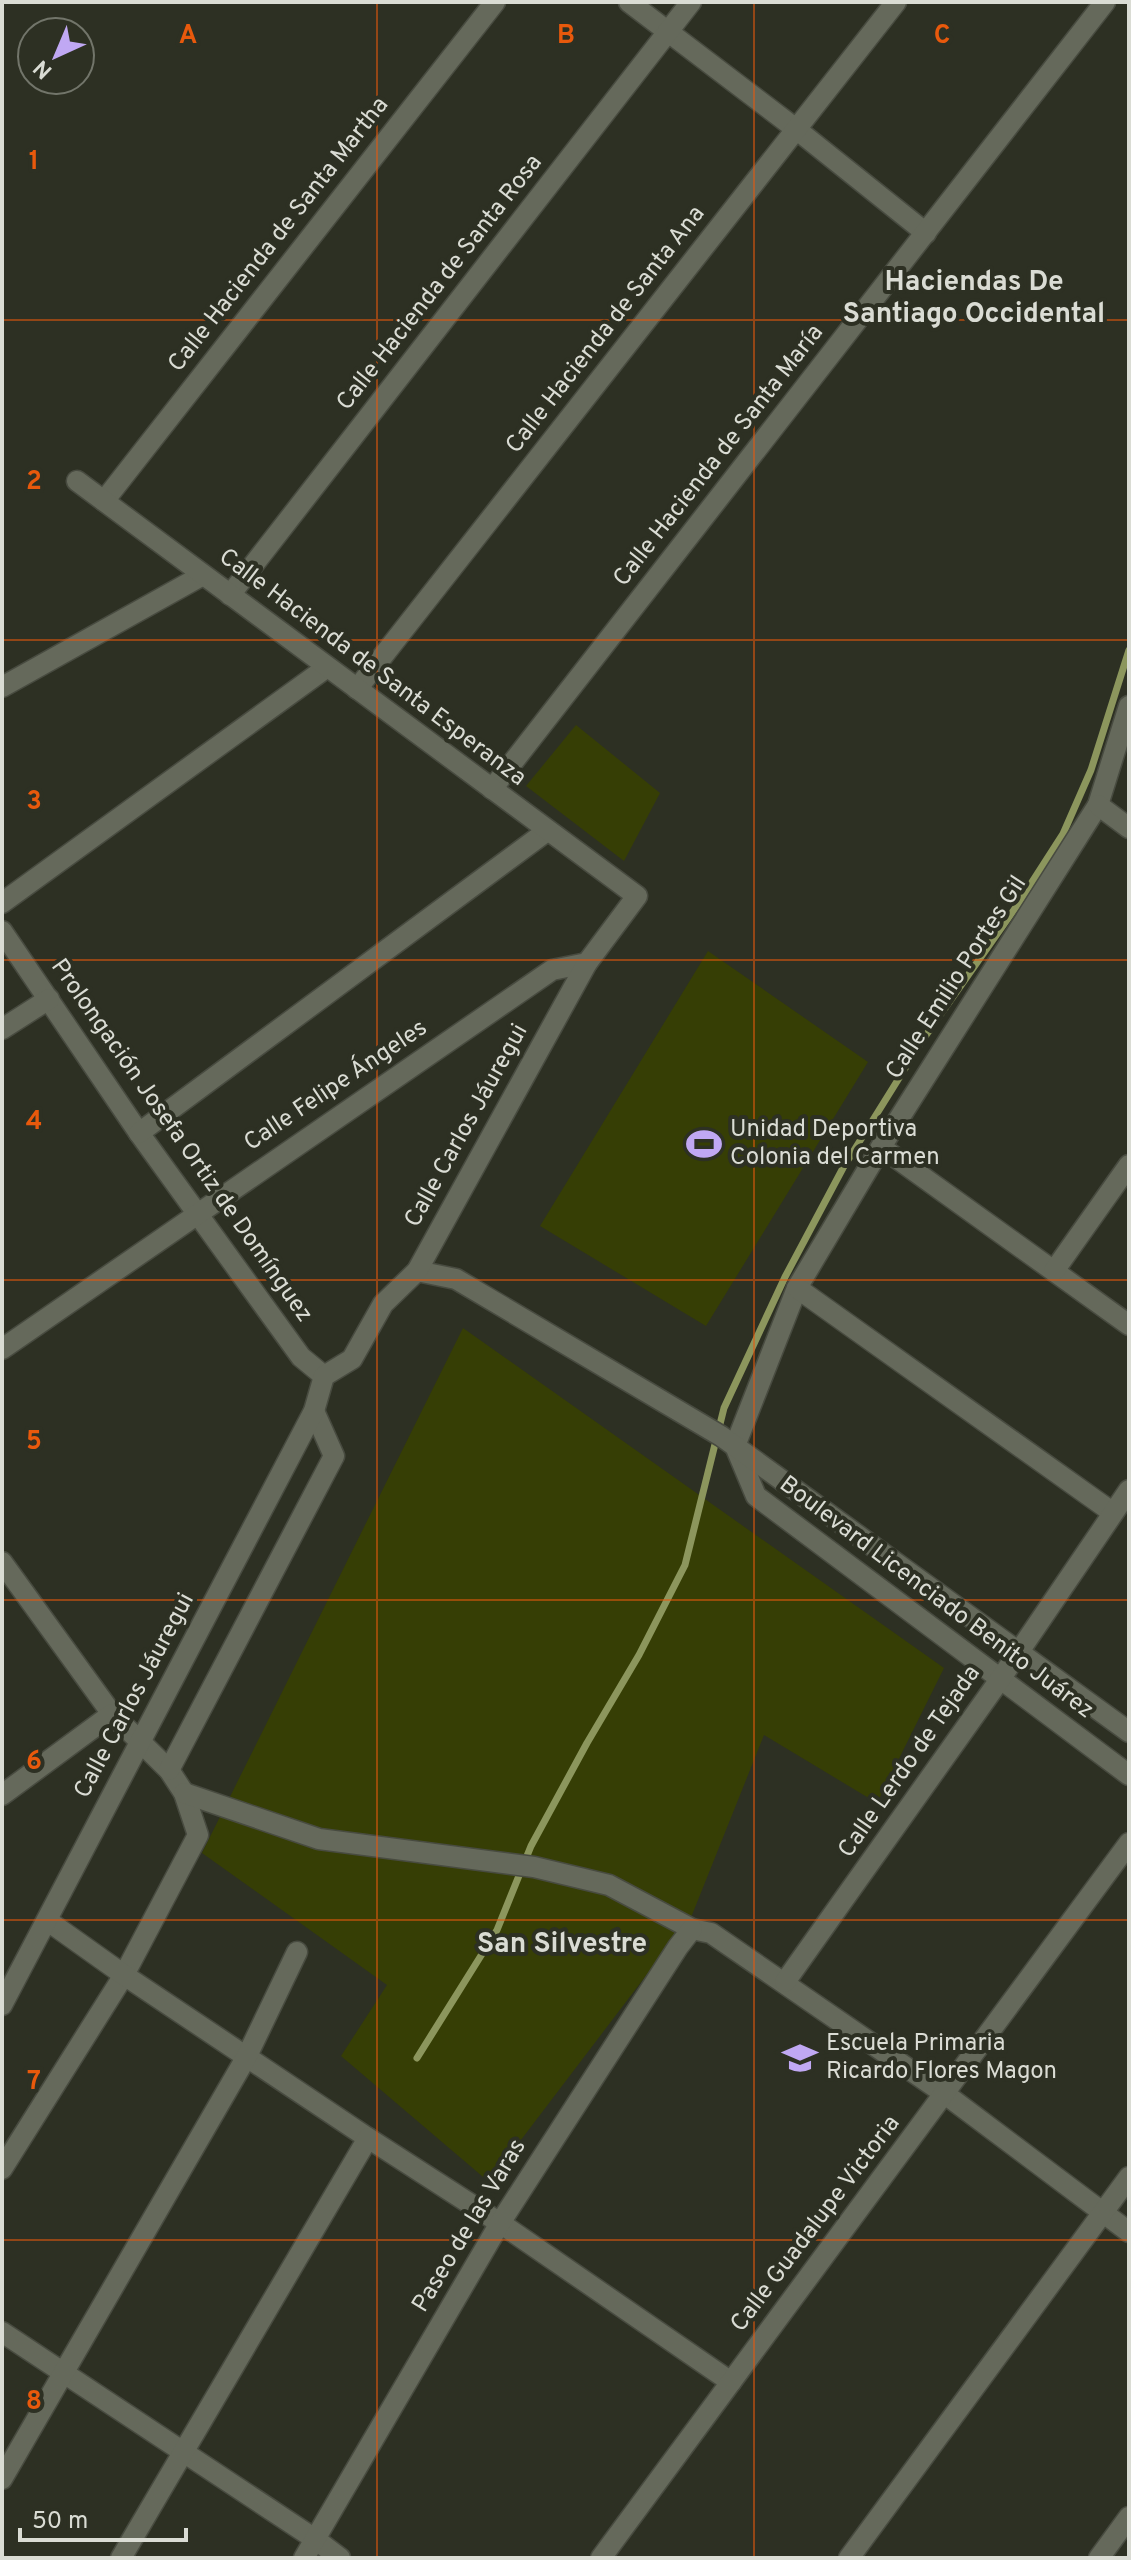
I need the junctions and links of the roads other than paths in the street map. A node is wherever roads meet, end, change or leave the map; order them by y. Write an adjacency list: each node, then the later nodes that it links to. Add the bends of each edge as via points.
1 (495, 2): 10 (street, Calle Hacienda de Santa Martha)
2 (629, 2): 6 (street)
3 (691, 2): 6 (street, Calle Hacienda de Santa Rosa)
4 (896, 2): 7 (street, Calle Hacienda de Santa Ana)
5 (1105, 2): 8 (street, Calle Hacienda de Santa María)
6 (667, 33): 7 (street); 12 (street, Calle Hacienda de Santa Rosa)
7 (796, 129): 8 (street); 15 (street, Calle Hacienda de Santa Ana)
8 (926, 233): 17 (street, Calle Hacienda de Santa María)
9 (77, 481): 10 (street, Calle Hacienda de Santa Esperanza)
10 (104, 501): 11 (street, Calle Hacienda de Santa Esperanza)
11 (203, 575): 12 (street, Calle Hacienda de Santa Esperanza); 14 (street)
12 (230, 595): 13 (street, Calle Hacienda de Santa Esperanza)
13 (326, 668): 15 (street, Calle Hacienda de Santa Esperanza); 21 (street)
14 (2, 687)
15 (357, 689): 17 (street, Calle Hacienda de Santa Esperanza)
16 (1129, 706): 18 (street, Calle Emilio Portes Gil)
17 (492, 789): 20 (street, Calle Hacienda de Santa Esperanza)
18 (1098, 805): 19 (street); 28 (street, Calle Emilio Portes Gil)
19 (1129, 828)
20 (547, 831): 22 (street, Calle Hacienda de Santa Esperanza); 27 (street)
21 (6, 894)
22 (637, 896): 24 (street, Calle Carlos Jáuregui)
23 (2, 931): 25 (street, Prolongación Josefa Ortiz de Domínguez)
24 (587, 963): 30 (street, Calle Felipe Ángeles, via 552,970); 31 (street, Calle Carlos Jáuregui)
25 (49, 999): 26 (street); 27 (street, Prolongación Josefa Ortiz de Domínguez)
26 (2, 1029)
27 (139, 1133): 30 (street, Prolongación Josefa Ortiz de Domínguez)
28 (881, 1147): 32 (street); 33 (street, Calle Emilio Portes Gil)
29 (1129, 1165): 32 (street)
30 (197, 1213): 35 (street, Calle Felipe Ángeles); 36 (street, Prolongación Josefa Ortiz de Domínguez, via 301,1357)
31 (417, 1271): 36 (street, Calle Carlos Jáuregui, via 383,1304 352,1359); 38 (street, via 456,1279)
32 (1054, 1271): 34 (street)
33 (797, 1288): 38 (street, Calle Emilio Portes Gil); 40 (street)
34 (1129, 1325)
35 (2, 1349)
36 (324, 1376): 37 (street, Calle Carlos Jáuregui)
37 (314, 1411): 46 (street, Calle Carlos Jáuregui); 47 (street, via 334,1456)
38 (728, 1441): 42 (street, Boulevard Licenciado Benito Juárez); 43 (street, Boulevard Licenciado Benito Juárez, via 756,1496)
39 (1129, 1490): 40 (street, Calle Lerdo de Tejada)
40 (1112, 1512): 42 (street, Calle Lerdo de Tejada)
41 (2, 1562): 44 (street)
42 (1019, 1651): 43 (street, Calle Lerdo de Tejada); 45 (street, Boulevard Licenciado Benito Juárez)
43 (1001, 1678): 48 (street, Boulevard Licenciado Benito Juárez); 56 (street, Calle Lerdo de Tejada)
44 (112, 1714): 46 (street); 50 (street)
45 (1129, 1732)
46 (140, 1742): 47 (street); 52 (street, Calle Carlos Jáuregui)
47 (169, 1770): 49 (street)
48 (1129, 1775)
49 (184, 1793): 53 (street, via 319,1839 534,1867 609,1885); 55 (street, via 198,1835)
50 (2, 1795)
51 (1129, 1843): 59 (street, Calle Guadalupe Victoria)
52 (48, 1921): 55 (street); 57 (street, Calle Carlos Jáuregui)
53 (692, 1929): 56 (street, via 711,1933); 64 (street, Paseo de las Varas)
54 (297, 1952): 58 (street)
55 (124, 1975): 58 (street); 61 (street)
56 (785, 1982): 59 (street)
57 (2, 2005)
58 (247, 2056): 60 (street); 67 (street)
59 (945, 2094): 63 (street); 68 (street, Calle Guadalupe Victoria)
60 (368, 2138): 64 (street); 69 (street)
61 (2, 2169)
62 (1129, 2177): 63 (street)
63 (1103, 2213): 65 (street); 77 (street)
64 (500, 2223): 68 (street); 72 (street, Paseo de las Varas)
65 (1129, 2232)
66 (2, 2332): 67 (street)
67 (65, 2372): 69 (street); 70 (street)
68 (731, 2382): 76 (street, Calle Guadalupe Victoria)
69 (182, 2453): 72 (street); 73 (street)
70 (2, 2479)
71 (1129, 2517): 78 (street)
72 (315, 2539): 74 (street, Paseo de las Varas); 75 (street)
73 (121, 2558)
74 (304, 2558)
75 (340, 2558)
76 (601, 2558)
77 (849, 2558)
78 (1099, 2558)

